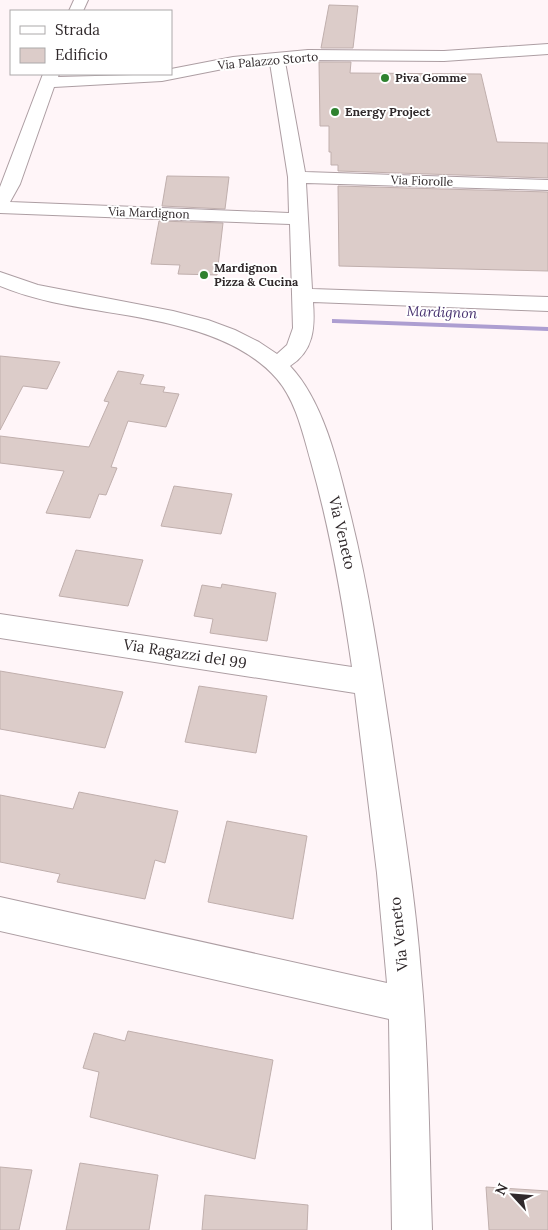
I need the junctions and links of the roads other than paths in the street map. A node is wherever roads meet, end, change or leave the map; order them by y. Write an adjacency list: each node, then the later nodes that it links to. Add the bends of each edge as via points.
1 (548, 49): 2 (street, Via Palazzo Storto, via 444,56 308,55)
2 (277, 58): 3 (street, Via Palazzo Storto, via 233,62); 7 (street)
3 (172, 74)
4 (167, 75): 5 (street, Via Palazzo Storto, via 114,80)
5 (50, 78): 6 (street, Via Mardignon)
6 (7, 174): 9 (street, Via Mardignon)
7 (297, 177): 8 (street, Via Fiorolle); 10 (street)
8 (548, 185)
9 (0, 205): 10 (street, Via Mardignon)
10 (298, 219): 12 (street)
11 (4, 285): 14 (street, Via Veneto, via 221,330)
12 (302, 295): 13 (street); 14 (street, via 304,328 300,344 290,357)
13 (548, 304)
14 (276, 364): 16 (street, Via Veneto, via 310,415 340,519)
15 (0, 626): 16 (street, Via Ragazzi del 99)
16 (369, 682): 18 (street, Via Veneto, via 389,833)
17 (0, 914): 18 (street)
18 (406, 1004): 19 (street, Via Veneto)
19 (412, 1230)

